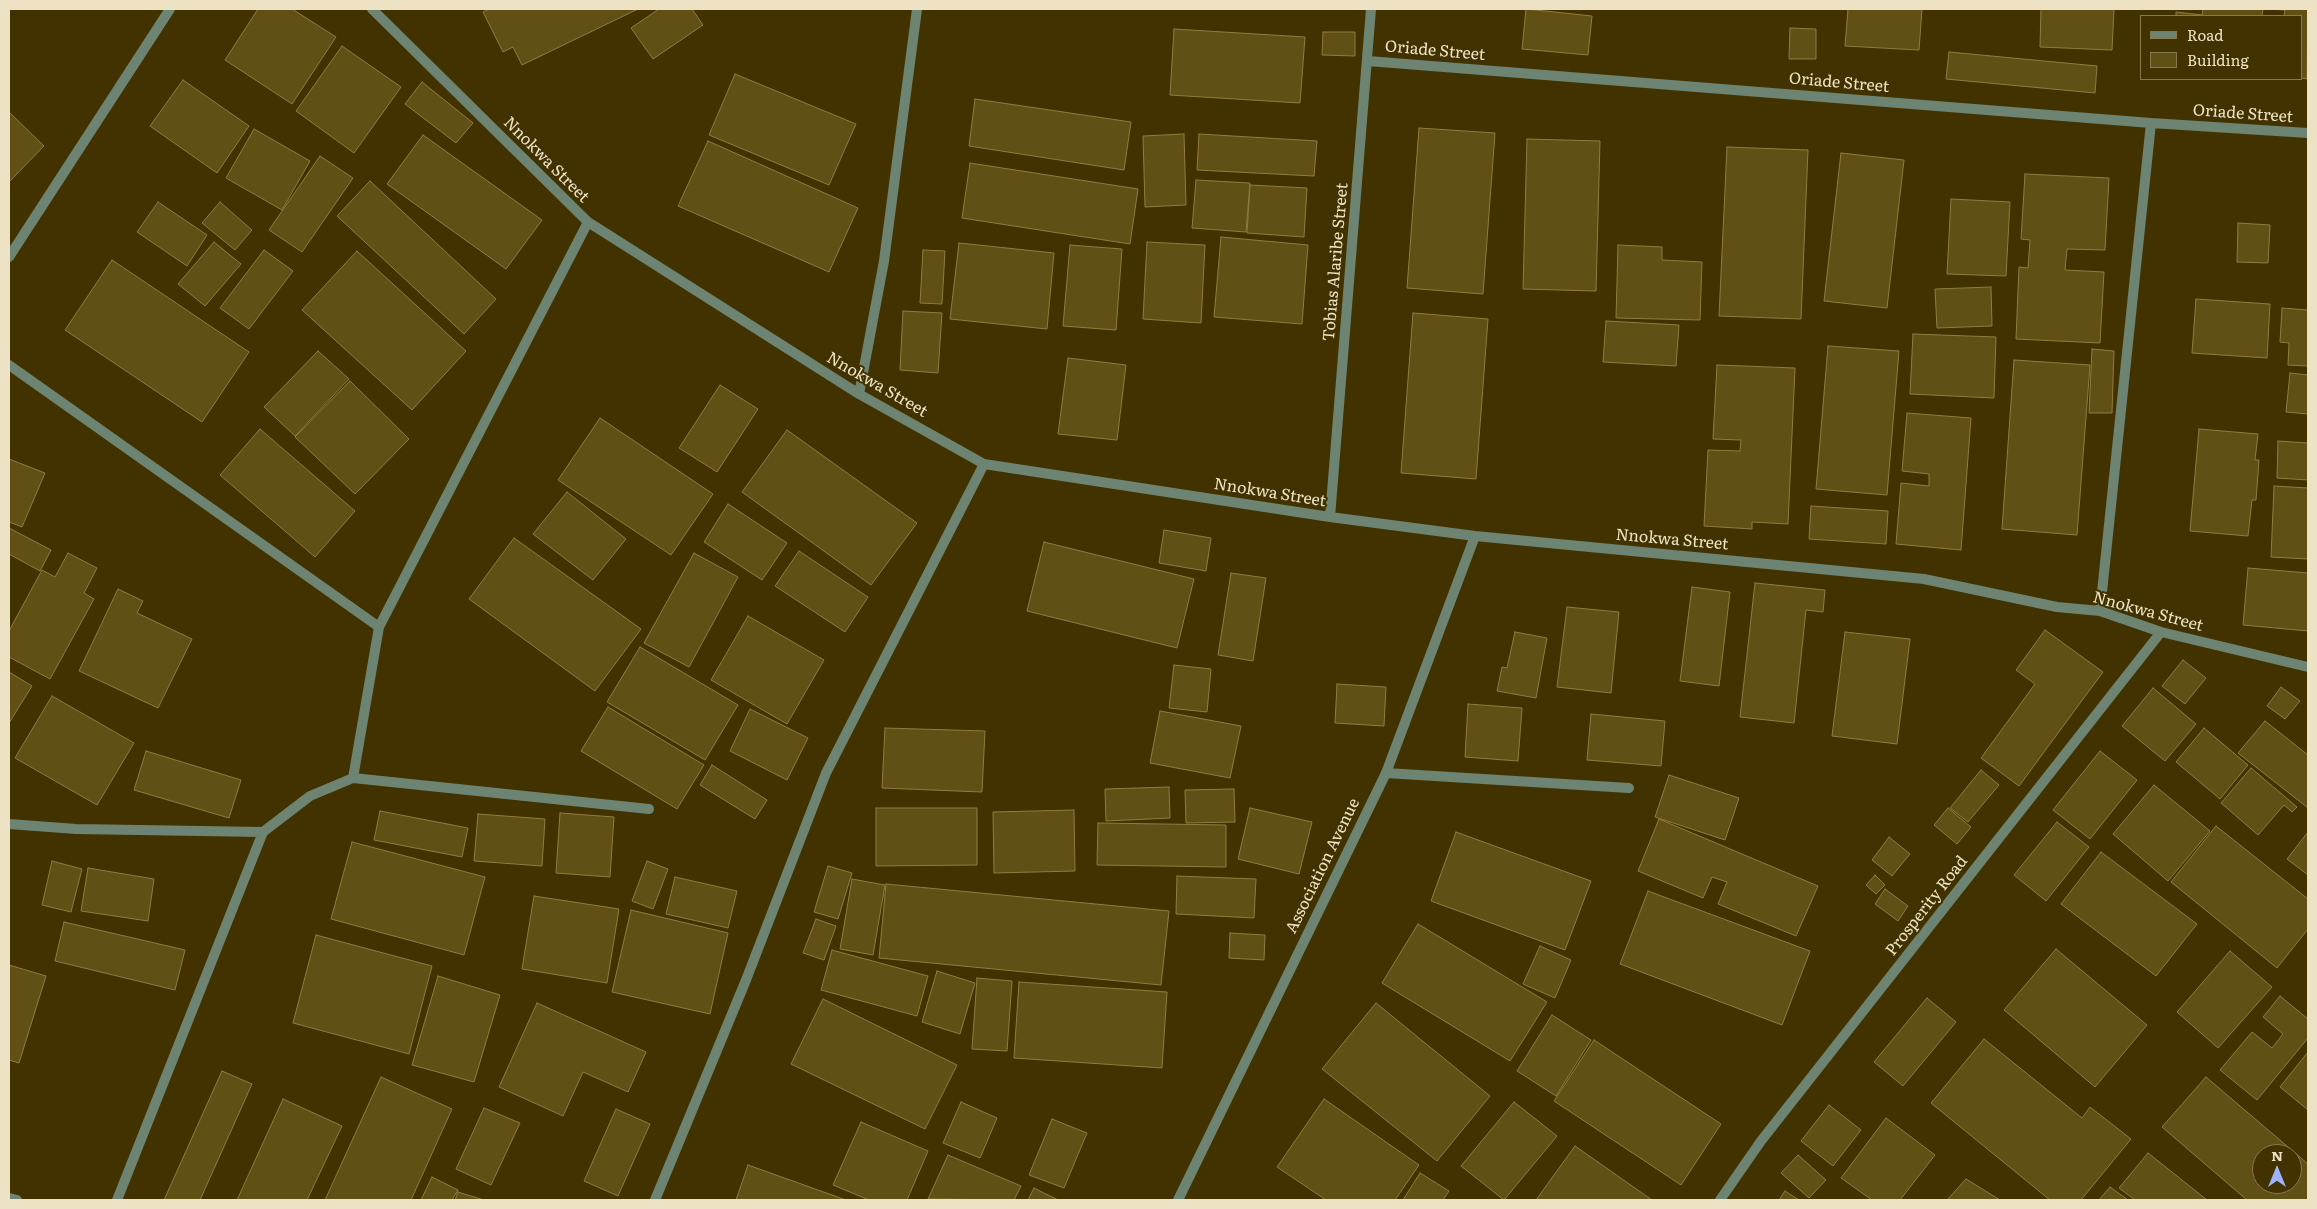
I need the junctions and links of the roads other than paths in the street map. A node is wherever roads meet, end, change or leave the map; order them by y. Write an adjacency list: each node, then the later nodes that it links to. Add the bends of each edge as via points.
1 (170, 9): 9 (street)
2 (372, 9): 8 (street, Nnokwa Street)
3 (917, 9): 11 (street, via 884,261)
4 (1371, 9): 5 (street, Tobias Alaribe Street)
5 (1368, 61): 6 (street, Oriade Street); 13 (street, Tobias Alaribe Street)
6 (2150, 123): 7 (street, Oriade Street); 15 (street)
7 (2308, 133)
8 (588, 222): 11 (street, Nnokwa Street); 16 (street)
9 (9, 257)
10 (9, 365): 16 (street)
11 (860, 394): 12 (street, Nnokwa Street)
12 (984, 464): 13 (street, Nnokwa Street); 28 (street, via 826,773 746,980)
13 (1330, 517): 14 (street, Nnokwa Street)
14 (1475, 536): 15 (street, Nnokwa Street, via 1924,579 2057,607); 19 (street, Association Avenue)
15 (2100, 611): 17 (street, Nnokwa Street)
16 (378, 627): 20 (street)
17 (2161, 632): 18 (street, Nnokwa Street); 30 (street, Prosperity Road, via 1760,1141)
18 (2308, 667)
19 (1386, 773): 21 (street); 29 (street, Association Avenue)
20 (353, 778): 22 (street); 24 (street, via 310,796)
21 (1629, 788)
22 (649, 809)
23 (9, 824): 24 (street)
24 (263, 832): 27 (street)
25 (9, 1198): 26 (street)
26 (17, 1200)
27 (117, 1200)
28 (655, 1200)
29 (1178, 1200)
30 (1720, 1200)

